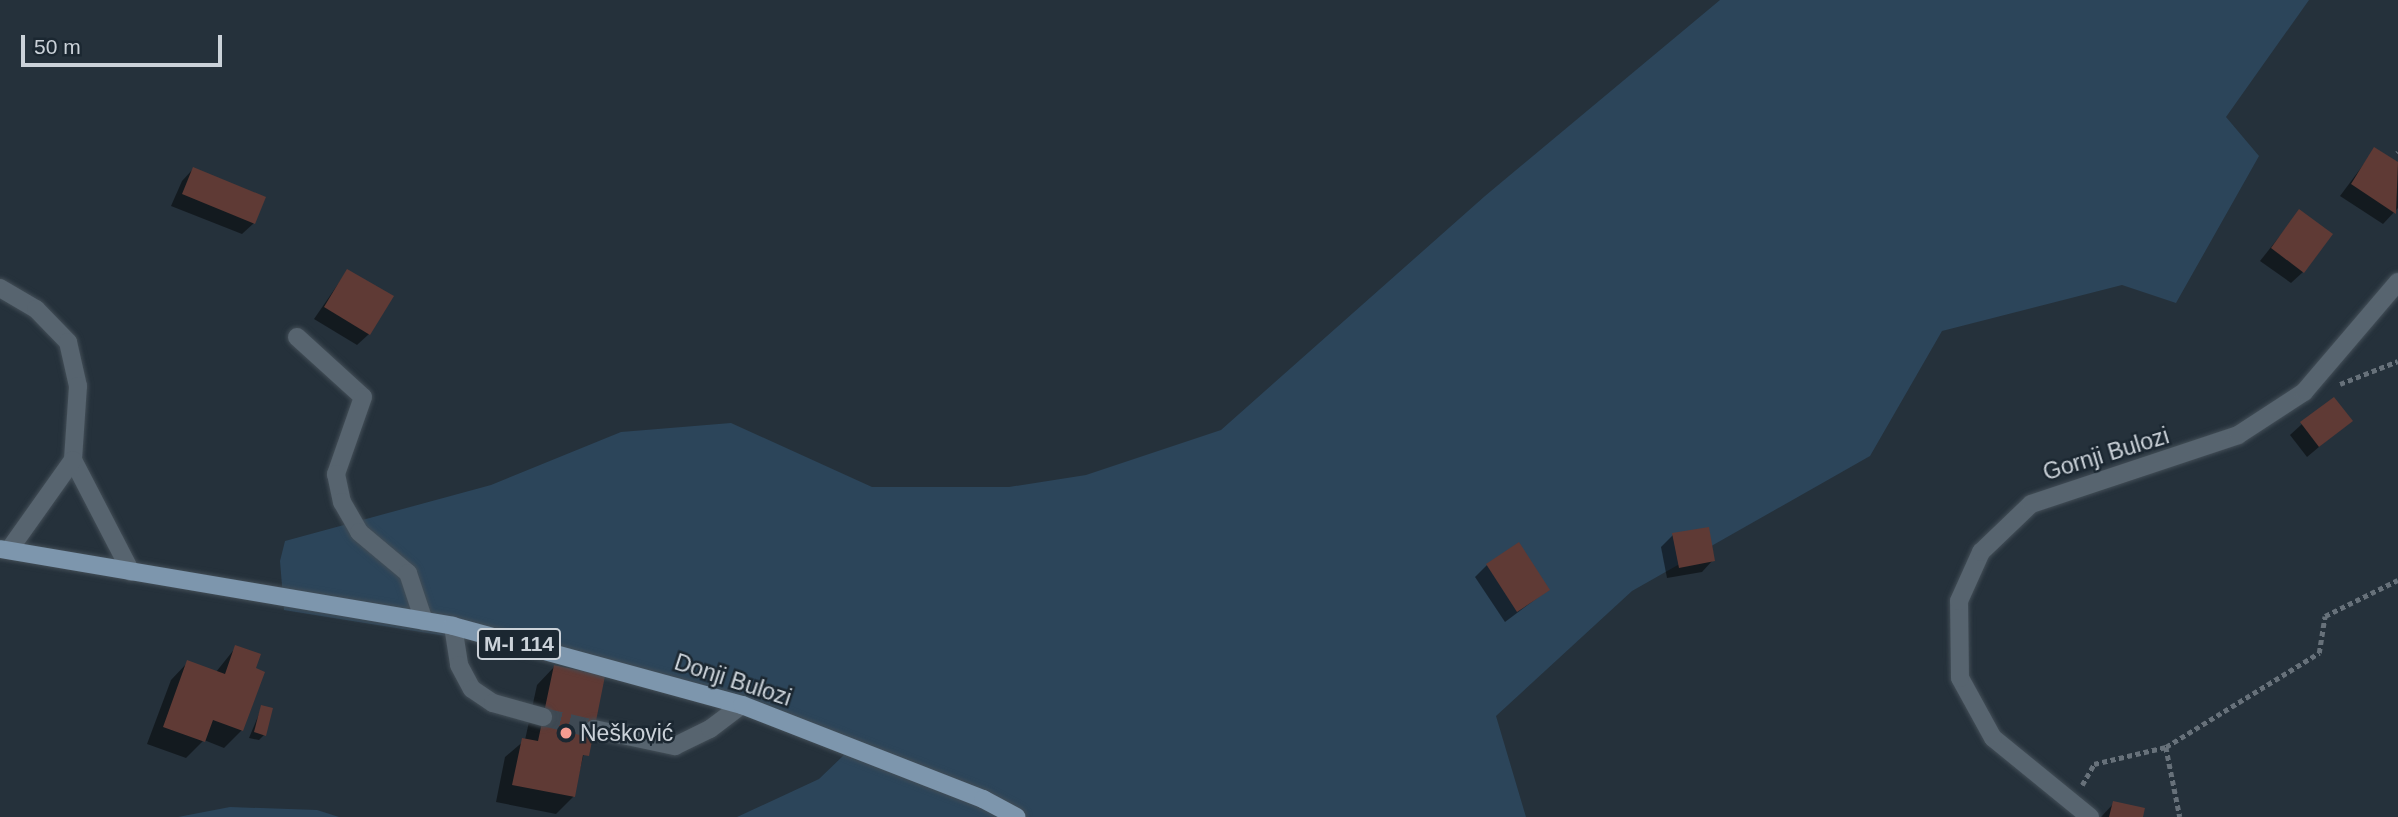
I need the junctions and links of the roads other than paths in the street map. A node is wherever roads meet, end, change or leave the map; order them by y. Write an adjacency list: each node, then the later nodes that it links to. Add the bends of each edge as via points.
1 (2398, 282): 13 (street, Gornji Bulozi, via 2304,392 2238,435 2031,504 1981,552 1959,601 1960,678 1993,738)
2 (0, 288): 4 (street, via 36,309 68,342 78,386)
3 (297, 337): 7 (street, via 363,397 336,474 342,502 359,532 408,572)
4 (73, 460): 5 (street, Donji Bulozi); 6 (street)
5 (5, 550): 6 (main road, Donji Bulozi / M-I 114)
6 (131, 572): 7 (main road, Donji Bulozi / M-I 114)
7 (424, 621): 8 (main road, Donji Bulozi / M-I 114)
8 (453, 626): 9 (main road, Donji Bulozi / M-I 114); 10 (street, via 459,665 472,689 494,703)
9 (742, 705): 11 (street, via 710,729 675,746); 12 (main road, Donji Bulozi / M-I 114, via 983,799)
10 (543, 717)
11 (594, 729)
12 (1017, 817)
13 (2090, 817)

